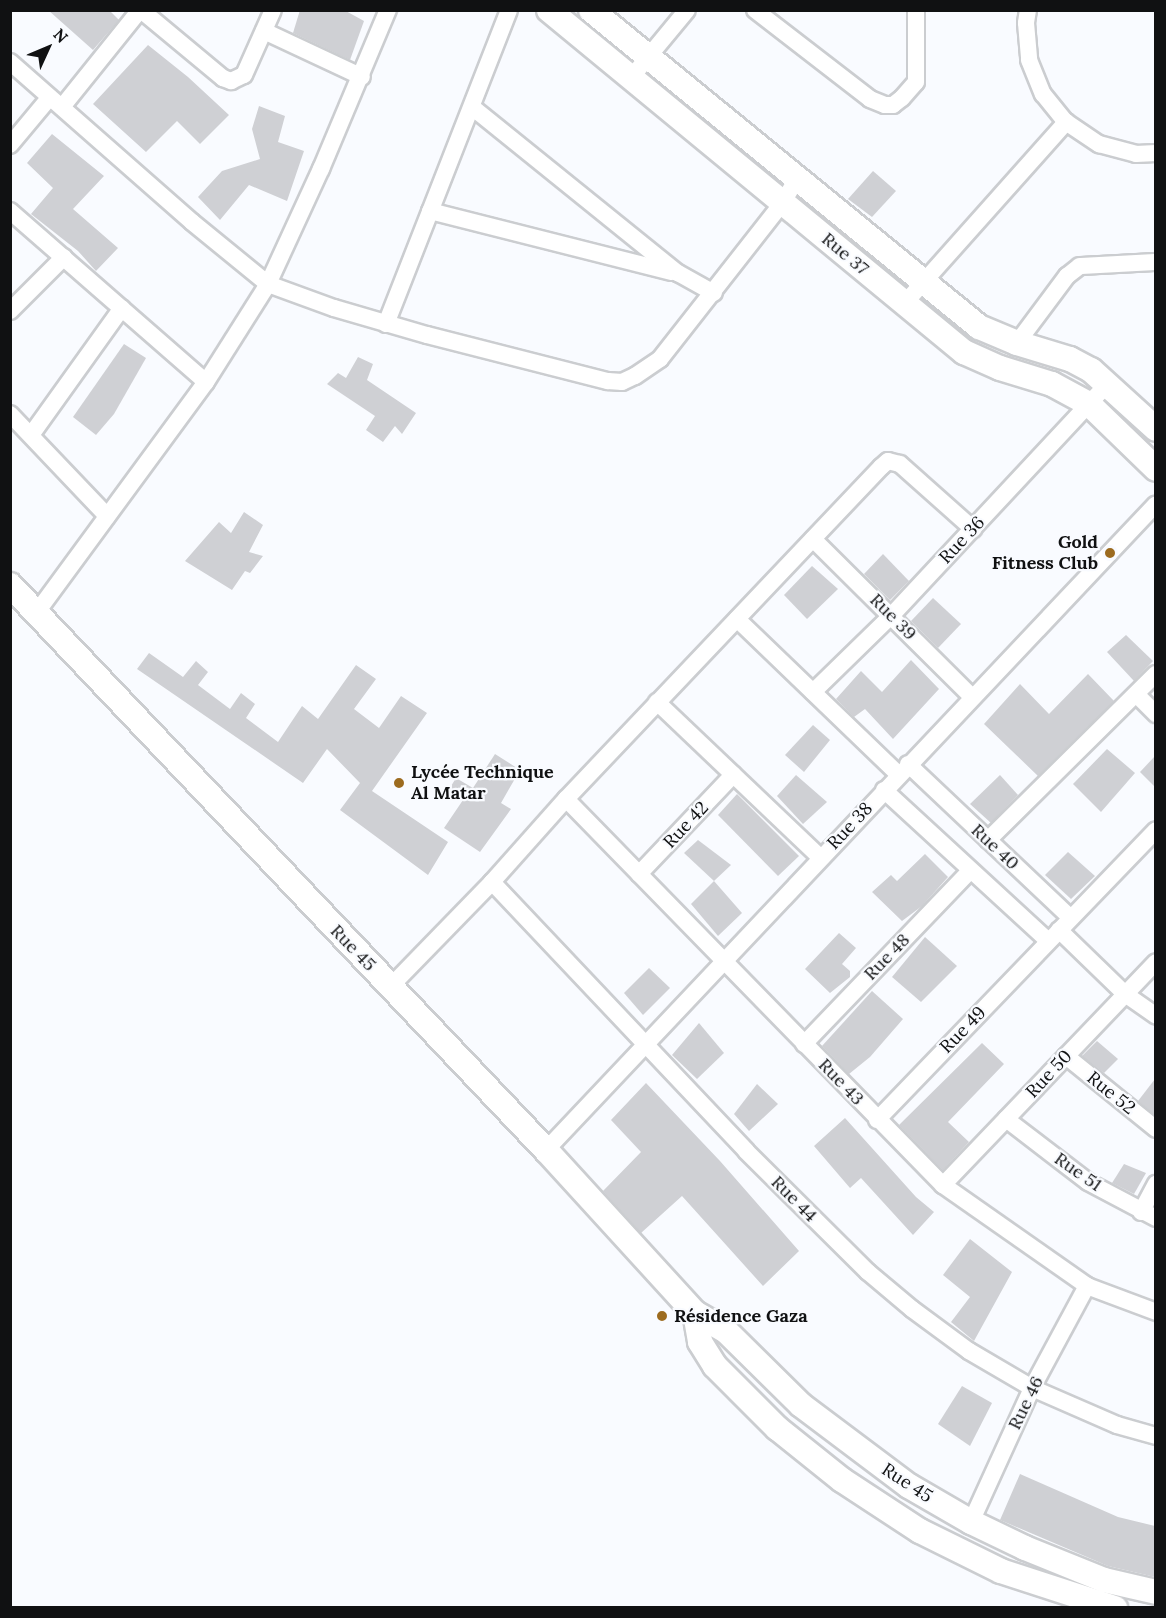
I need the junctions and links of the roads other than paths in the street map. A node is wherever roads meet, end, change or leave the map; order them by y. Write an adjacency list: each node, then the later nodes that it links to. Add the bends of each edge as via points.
1 (141, 10): 11 (street, via 231,81 244,75); 16 (street)
2 (273, 10): 11 (street)
3 (388, 10): 14 (street)
4 (509, 10): 17 (street)
5 (549, 10): 15 (street, Rue 37)
6 (591, 10): 12 (street, Rue 37)
7 (687, 10): 12 (street)
8 (755, 10): 9 (street, via 870,99 885,105 903,98 916,82)
9 (916, 10)
10 (1029, 10): 18 (street, via 1029,60 1043,94)
11 (264, 31): 14 (street)
12 (648, 58): 15 (street); 21 (street, Rue 37)
13 (10, 62): 16 (street)
14 (362, 77): 29 (street)
15 (630, 79): 22 (street, Rue 37)
16 (56, 102): 19 (street); 29 (street)
17 (472, 107): 24 (street); 27 (street)
18 (1066, 122): 20 (street, via 1099,144 1136,154); 28 (street)
19 (10, 145)
20 (1155, 153)
21 (796, 180): 22 (street); 28 (street, Rue 37)
22 (783, 202): 30 (street); 31 (street, Rue 37)
23 (10, 210): 25 (street)
24 (430, 211): 27 (street); 34 (street)
25 (64, 257): 32 (street); 33 (street)
26 (1155, 262): 35 (street, via 1080,266 1067,276)
27 (678, 273): 30 (street)
28 (923, 282): 31 (street); 35 (street, Rue 37, via 979,327)
29 (268, 284): 34 (street); 36 (street)
30 (714, 292): 34 (street, via 660,359 622,382)
31 (904, 304): 38 (street, Rue 37, via 964,352 1052,384)
32 (122, 308): 36 (street); 41 (street)
33 (10, 311)
34 (386, 324)
35 (1017, 343): 37 (street, Rue 37, via 1070,359)
36 (206, 382): 44 (street)
37 (1108, 383): 38 (street, Rue 36); 40 (street, Rue 37)
38 (1089, 404): 42 (street, Rue 37); 45 (street, Rue 36)
39 (10, 414): 41 (street)
40 (1155, 429)
41 (31, 435): 44 (street)
42 (1155, 469)
43 (1155, 504): 54 (street, Rue 38)
44 (107, 516): 48 (street)
45 (973, 529): 46 (street, via 900,464 888,461); 49 (street, Rue 36)
46 (813, 538): 49 (street, Rue 39); 50 (street)
47 (10, 585): 48 (street, Rue 45)
48 (37, 612): 71 (street, Rue 45)
49 (891, 616): 52 (street, Rue 36); 54 (street, Rue 39)
50 (737, 619): 52 (street, Rue 40); 55 (street)
51 (1155, 674): 53 (street)
52 (813, 692): 57 (street, Rue 40)
53 (1137, 695): 56 (street); 62 (street)
54 (972, 697): 57 (street, Rue 38)
55 (657, 702): 58 (street); 60 (street)
56 (1155, 714)
57 (903, 769): 59 (street, Rue 38); 62 (street, Rue 40)
58 (733, 775): 63 (street); 65 (street, Rue 42)
59 (884, 790): 63 (street, Rue 38); 64 (street, Rue 40)
60 (566, 799): 65 (street, Rue 43); 66 (street)
61 (1155, 830): 67 (street)
62 (988, 840): 67 (street, Rue 40)
63 (821, 858): 69 (street, Rue 38)
64 (970, 871): 68 (street, Rue 40); 75 (street, Rue 48)
65 (639, 874): 69 (street, Rue 43)
66 (492, 882): 71 (street); 74 (street, Rue 44)
67 (1070, 917): 68 (street)
68 (1053, 935): 72 (street, Rue 40); 78 (street, Rue 49)
69 (725, 961): 74 (street, Rue 38); 75 (street, Rue 43)
70 (1155, 962): 72 (street, Rue 50)
71 (390, 987): 80 (street, Rue 45)
72 (1125, 993): 73 (street, Rue 40); 76 (street, Rue 50)
73 (1155, 1016)
74 (646, 1042): 80 (street, Rue 38); 87 (street, Rue 44, via 746,1151 868,1272 969,1351)
75 (804, 1044): 78 (street, Rue 43)
76 (1066, 1056): 77 (street, Rue 50); 79 (street, Rue 52)
77 (1006, 1119): 82 (street, Rue 50); 83 (street, Rue 51, via 1088,1182)
78 (877, 1120): 82 (street, Rue 43)
79 (1155, 1129)
80 (546, 1150): 86 (street, Rue 45)
81 (1155, 1184): 83 (street)
82 (943, 1185): 84 (street, Rue 43)
83 (1148, 1215)
84 (1087, 1286): 85 (street, Rue 43); 87 (street, Rue 46)
85 (1155, 1312)
86 (695, 1313): 89 (street, Rue 45, via 726,1331 801,1405 865,1455); 92 (street, Rue 45, via 700,1342 715,1366 777,1428 842,1480 930,1536 1001,1571)
87 (1032, 1388): 88 (street, Rue 44); 89 (street, Rue 46)
88 (1155, 1437)
89 (970, 1522): 90 (street, Rue 45)
90 (1104, 1580): 91 (street, Rue 45); 92 (street)
91 (1155, 1592)
92 (1101, 1606)

